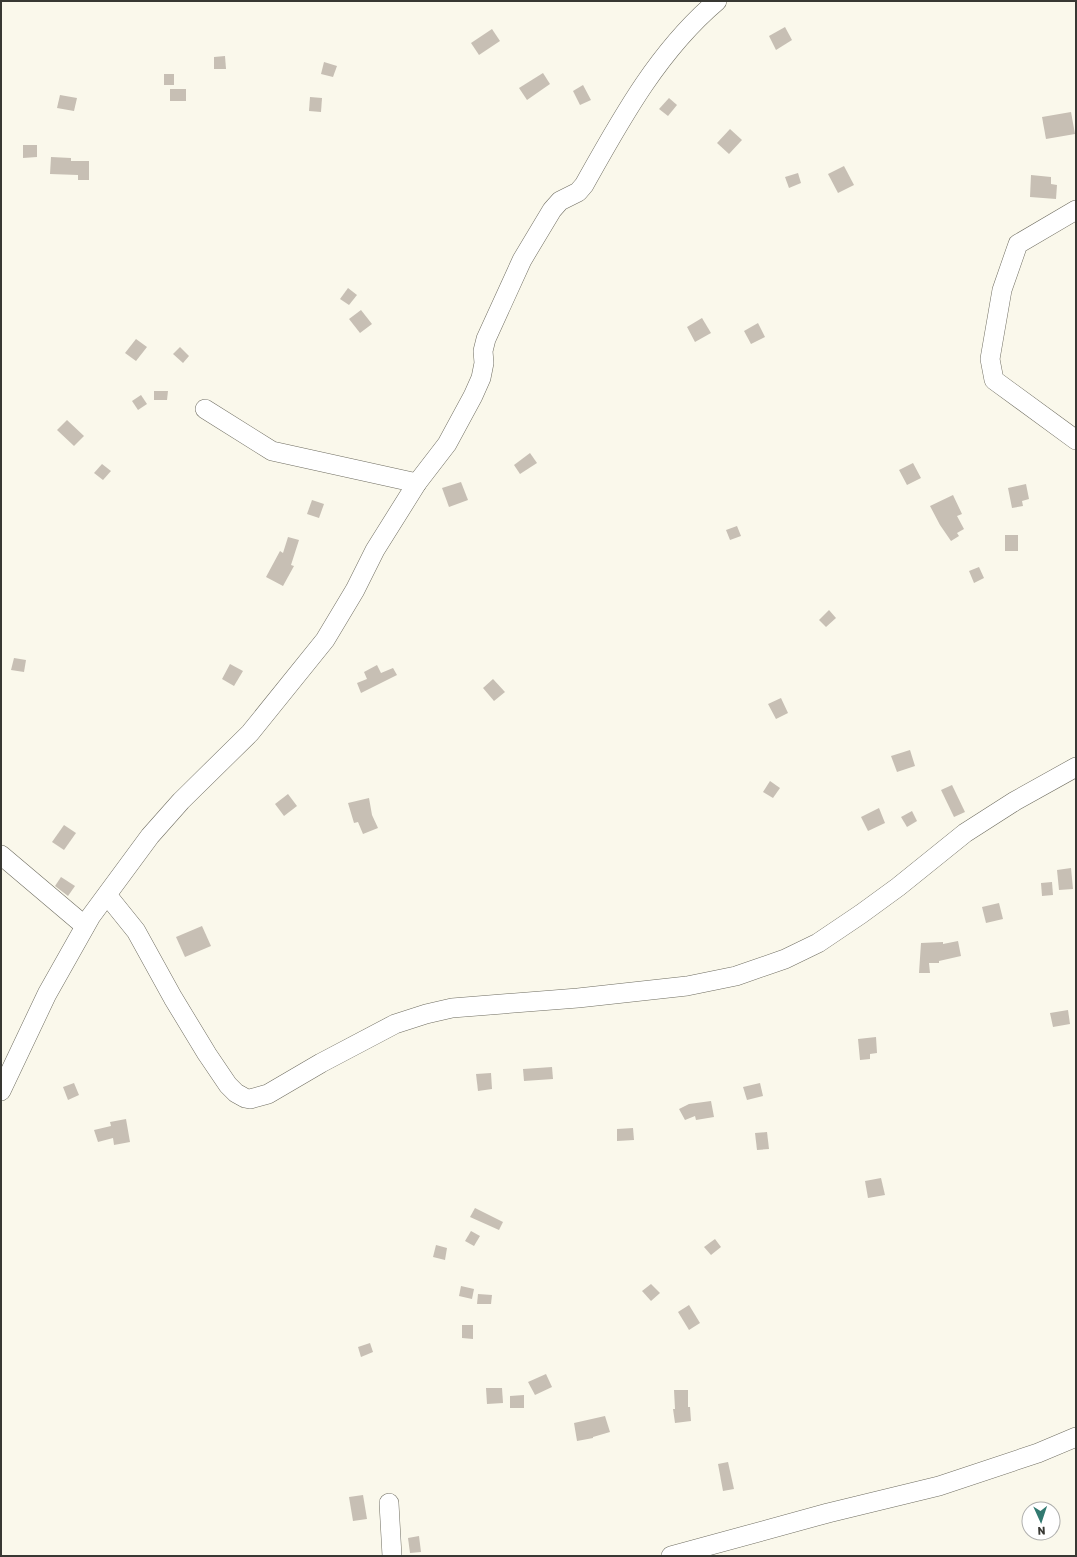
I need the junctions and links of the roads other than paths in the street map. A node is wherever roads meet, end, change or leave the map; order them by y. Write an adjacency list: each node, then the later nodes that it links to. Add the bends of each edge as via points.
1 (717, 1): 5 (street, via 686,30 645,81 584,185 578,192 560,201 544,222 492,322 483,350 481,378 473,396 447,444)
2 (1076, 210): 4 (street, via 1018,244 1002,290 990,359 994,380)
3 (205, 409): 5 (street, via 272,451)
4 (1076, 440)
5 (417, 482): 8 (street, via 325,640 250,733 181,801 150,836)
6 (1076, 767): 8 (street, via 1015,801 972,829 861,914 818,944 785,960 736,976 687,986 452,1008 426,1014 395,1024 268,1094 250,1098 236,1093 228,1085 173,998 136,931)
7 (1, 855): 9 (street)
8 (106, 895): 9 (street)
9 (85, 926): 10 (street, via 47,994)
10 (1, 1091)
11 (1076, 1437): 14 (street, via 1038,1453 939,1486)
12 (390, 1503): 13 (street)
13 (392, 1556)
14 (670, 1556)

